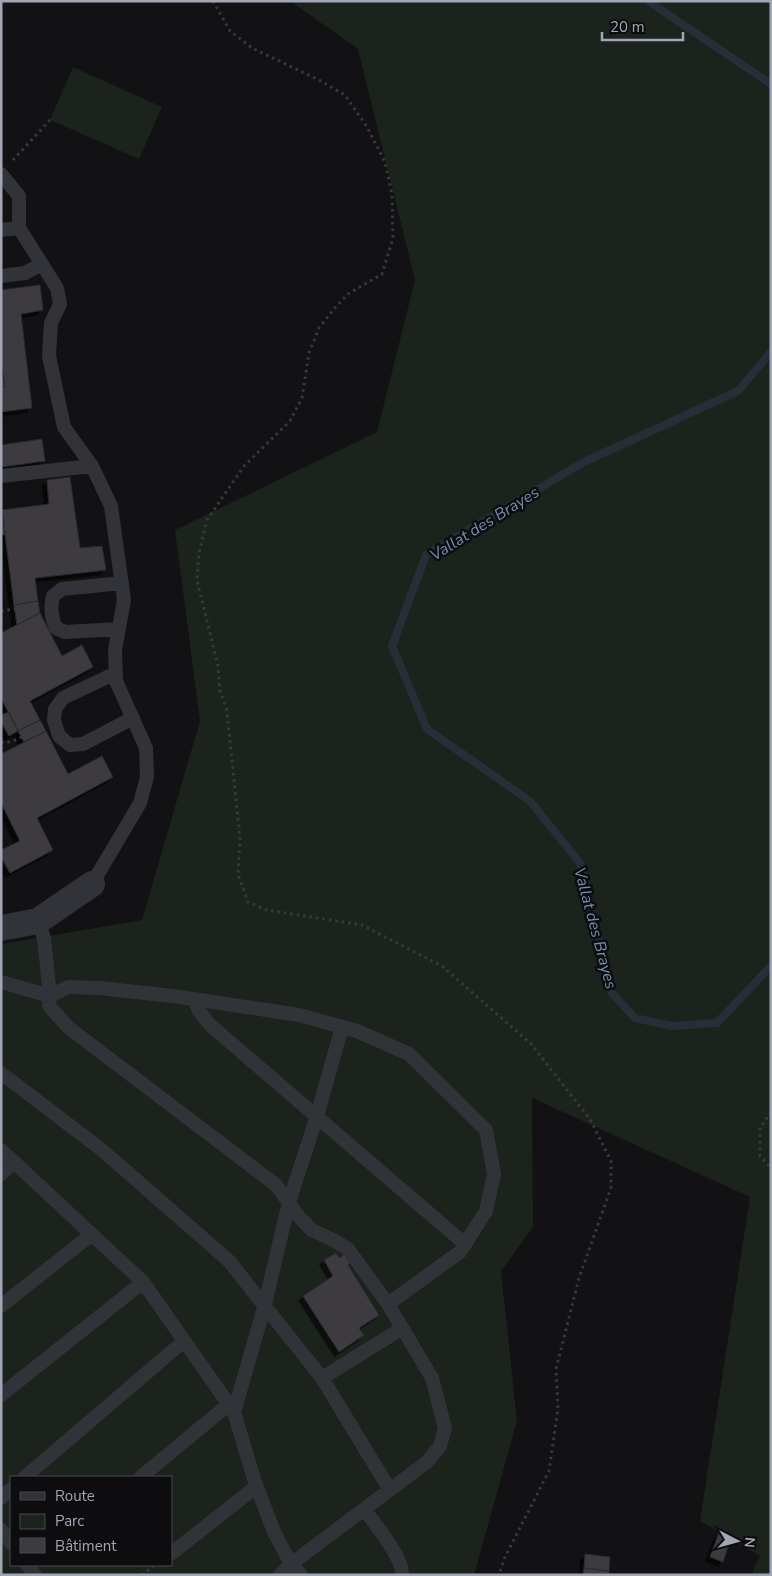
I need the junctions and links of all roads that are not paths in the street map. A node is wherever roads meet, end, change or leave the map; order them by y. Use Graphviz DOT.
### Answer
graph roads {
  1 [pos="4,170"];
  2 [pos="18,228"];
  3 [pos="1,230"];
  4 [pos="42,264"];
  5 [pos="1,276"];
  6 [pos="92,466"];
  7 [pos="1,476"];
  8 [pos="122,582"];
  9 [pos="119,629"];
  10 [pos="116,673"];
  11 [pos="133,718"];
  12 [pos="92,884"];
  13 [pos="38,921"];
  14 [pos="1,928"];
  15 [pos="1,982"];
  16 [pos="50,996"];
  17 [pos="194,999"];
  18 [pos="342,1027"];
  19 [pos="1,1073"];
  20 [pos="318,1116"];
  21 [pos="1,1150"];
  22 [pos="14,1162"];
  23 [pos="1,1174"];
  24 [pos="290,1202"];
  25 [pos="92,1234"];
  26 [pos="465,1244"];
  27 [pos="142,1282"];
  28 [pos="265,1304"];
  29 [pos="388,1304"];
  30 [pos="1,1306"];
  31 [pos="401,1328"];
  32 [pos="184,1341"];
  33 [pos="322,1378"];
  34 [pos="1,1395"];
  35 [pos="232,1408"];
  36 [pos="26,1476"];
  37 [pos="142,1476"];
  38 [pos="257,1486"];
  39 [pos="390,1490"];
  40 [pos="364,1509"];
  41 [pos="1,1530"];
  42 [pos="10,1542"];
  43 [pos="172,1553"];
  44 [pos="291,1564"];
  45 [pos="280,1575"];
  46 [pos="301,1575"];
  47 [pos="402,1575"];
  1 -- 2 [label="lane"];
  2 -- 3 [label="lane"];
  2 -- 4 [label="lane"];
  4 -- 5 [label="lane"];
  4 -- 6 [label="lane"];
  6 -- 7 [label="lane"];
  6 -- 8 [label="lane"];
  8 -- 9 [label="lane"];
  8 -- 9 [label="lane"];
  9 -- 10 [label="lane"];
  10 -- 11 [label="lane"];
  10 -- 11 [label="lane"];
  11 -- 12 [label="lane"];
  12 -- 13 [label="street"];
  13 -- 14 [label="street"];
  13 -- 16 [label="lane"];
  15 -- 16 [label="lane"];
  16 -- 17 [label="lane"];
  16 -- 24 [label="lane"];
  17 -- 18 [label="lane"];
  17 -- 20 [label="lane"];
  18 -- 20 [label="lane"];
  18 -- 26 [label="lane"];
  19 -- 28 [label="lane"];
  20 -- 24 [label="lane"];
  20 -- 26 [label="lane"];
  21 -- 22 [label="lane"];
  22 -- 23 [label="lane"];
  22 -- 25 [label="lane"];
  24 -- 28 [label="lane"];
  24 -- 29 [label="lane"];
  25 -- 27 [label="lane"];
  25 -- 30 [label="lane"];
  26 -- 29 [label="lane"];
  27 -- 32 [label="lane"];
  27 -- 34 [label="lane"];
  28 -- 33 [label="lane"];
  28 -- 35 [label="lane"];
  29 -- 31 [label="lane"];
  31 -- 33 [label="lane"];
  31 -- 39 [label="lane"];
  32 -- 35 [label="lane"];
  32 -- 36 [label="lane"];
  33 -- 39 [label="lane"];
  35 -- 37 [label="lane"];
  35 -- 38 [label="lane"];
  38 -- 43 [label="lane"];
  38 -- 44 [label="lane"];
  39 -- 40 [label="lane"];
  40 -- 44 [label="lane"];
  40 -- 47 [label="lane"];
  41 -- 42 [label="lane"];
  44 -- 45 [label="lane"];
  44 -- 46 [label="lane"];
}
